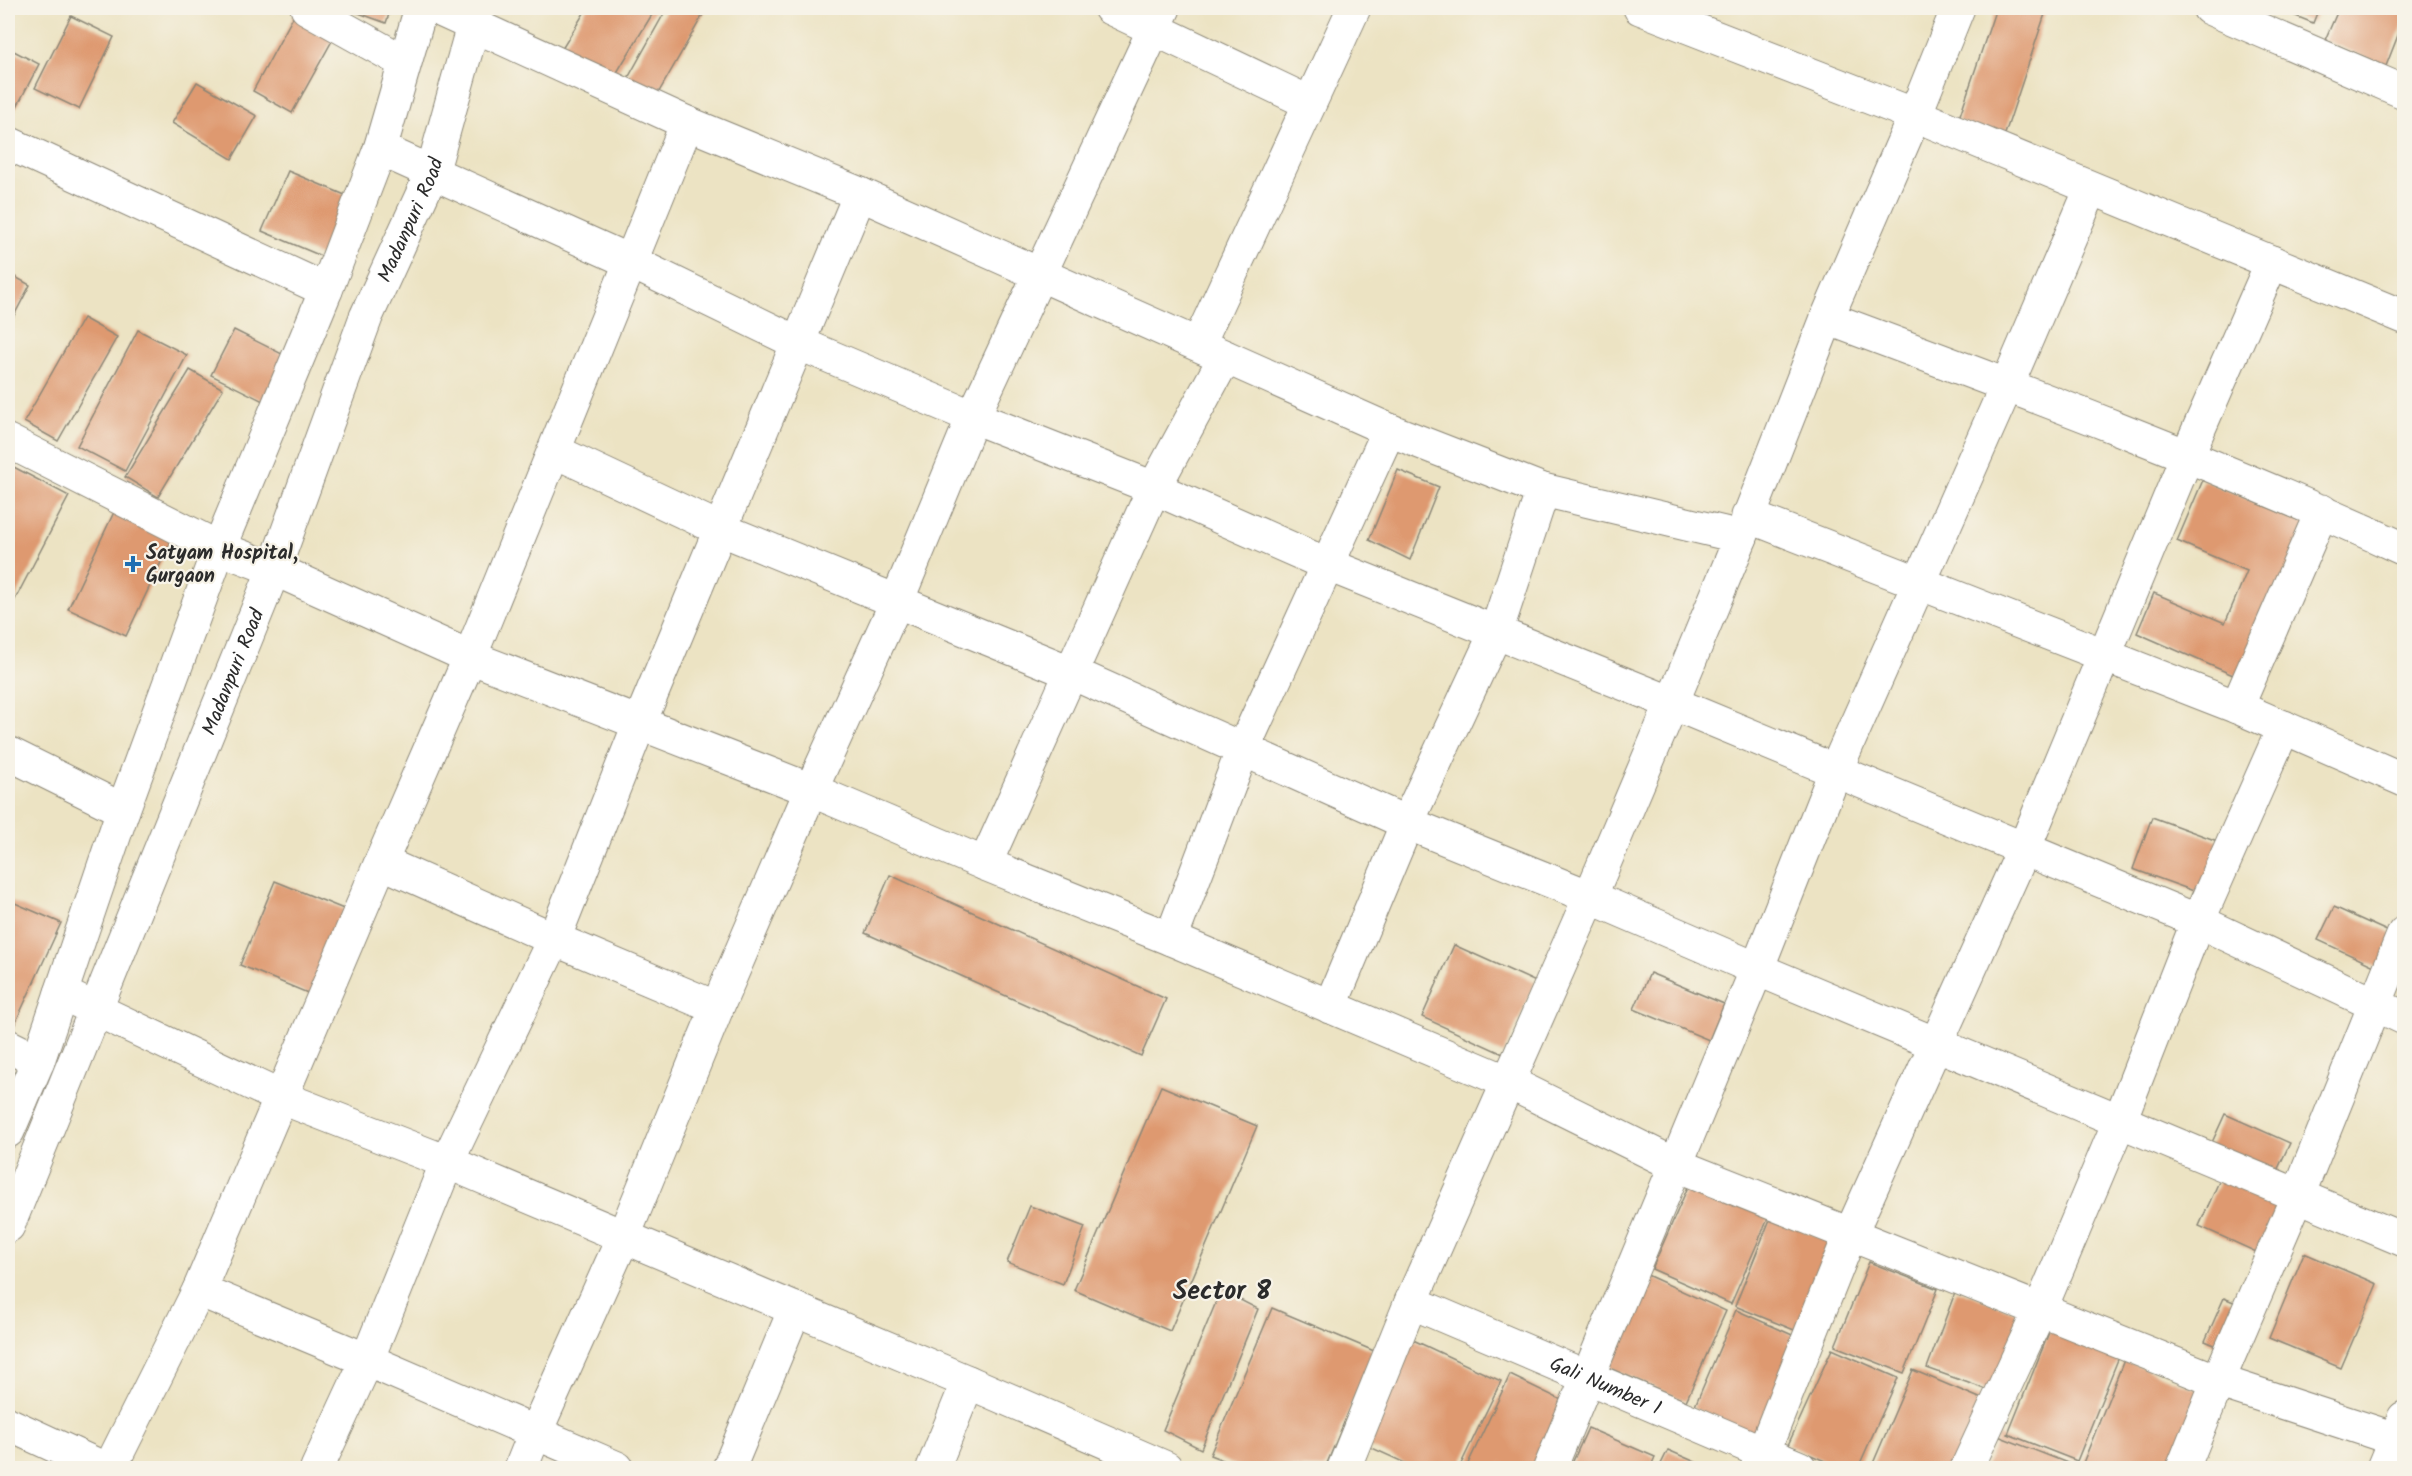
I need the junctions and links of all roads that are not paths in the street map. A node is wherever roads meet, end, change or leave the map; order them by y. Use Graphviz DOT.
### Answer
graph roads {
  1 [pos="307,8"];
  2 [pos="421,8"];
  3 [pos="436,8"];
  4 [pos="1110,8"];
  5 [pos="1354,8"];
  6 [pos="1640,8"];
  7 [pos="1958,8"];
  8 [pos="2218,9"];
  9 [pos="475,17"];
  10 [pos="1159,18"];
  11 [pos="404,62"];
  12 [pos="2404,92"];
  13 [pos="1308,102"];
  14 [pos="1915,115"];
  15 [pos="687,123"];
  16 [pos="8,143"];
  17 [pos="380,149"];
  18 [pos="432,173"];
  19 [pos="2091,189"];
  20 [pos="860,194"];
  21 [pos="631,262"];
  22 [pos="2272,262"];
  23 [pos="1039,275"];
  24 [pos="326,290"];
  25 [pos="2404,317"];
  26 [pos="1827,318"];
  27 [pos="798,343"];
  28 [pos="1212,350"];
  29 [pos="2007,385"];
  30 [pos="973,417"];
  31 [pos="1389,429"];
  32 [pos="8,441"];
  33 [pos="554,452"];
  34 [pos="2187,456"];
  35 [pos="1154,488"];
  36 [pos="1543,490"];
  37 [pos="2322,511"];
  38 [pos="1745,526"];
  39 [pos="720,529"];
  40 [pos="219,548"];
  41 [pos="2404,549"];
  42 [pos="1326,564"];
  43 [pos="274,569"];
  44 [pos="1920,584"];
  45 [pos="897,602"];
  46 [pos="1496,632"];
  47 [pos="2105,654"];
  48 [pos="470,657"];
  49 [pos="1072,673"];
  50 [pos="1672,704"];
  51 [pos="2237,707"];
  52 [pos="640,722"];
  53 [pos="2284,727"];
  54 [pos="1243,749"];
  55 [pos="8,753"];
  56 [pos="1835,772"];
  57 [pos="2404,780"];
  58 [pos="811,790"];
  59 [pos="123,810"];
  60 [pos="1407,823"];
  61 [pos="2024,849"];
  62 [pos="381,862"];
  63 [pos="985,864"];
  64 [pos="1590,897"];
  65 [pos="2198,921"];
  66 [pos="2404,933"];
  67 [pos="554,939"];
  68 [pos="1171,939"];
  69 [pos="1757,969"];
  70 [pos="61,993"];
  71 [pos="2374,1006"];
  72 [pos="1330,1007"];
  73 [pos="94,1008"];
  74 [pos="717,1008"];
  75 [pos="2404,1018"];
  76 [pos="1935,1042"];
  77 [pos="8,1046"];
  78 [pos="38,1061"];
  79 [pos="1508,1082"];
  80 [pos="280,1097"];
  81 [pos="2120,1120"];
  82 [pos="8,1131"];
  83 [pos="447,1162"];
  84 [pos="1674,1164"];
  85 [pos="2298,1195"];
  86 [pos="8,1226"];
  87 [pos="1851,1235"];
  88 [pos="623,1238"];
  89 [pos="2404,1240"];
  90 [pos="199,1290"];
  91 [pos="1411,1302"];
  92 [pos="795,1309"];
  93 [pos="2040,1310"];
  94 [pos="367,1360"];
  95 [pos="1586,1378"];
  96 [pos="2218,1381"];
  97 [pos="968,1382"];
  98 [pos="8,1424"];
  99 [pos="535,1433"];
  100 [pos="2402,1433"];
  101 [pos="1761,1460"];
  102 [pos="1148,1465"];
  103 [pos="103,1468"];
  104 [pos="110,1468"];
  105 [pos="316,1468"];
  106 [pos="521,1468"];
  107 [pos="617,1468"];
  108 [pos="729,1468"];
  109 [pos="933,1468"];
  110 [pos="1344,1468"];
  111 [pos="1550,1468"];
  112 [pos="1800,1468"];
  113 [pos="1967,1468"];
  114 [pos="2183,1468"];
  115 [pos="2383,1468"];
  1 -- 11 [label="street"];
  2 -- 11 [label="street"];
  3 -- 9 [label="street"];
  4 -- 10 [label="street"];
  5 -- 13 [label="street"];
  6 -- 14 [label="street"];
  7 -- 14 [label="street"];
  8 -- 12 [label="street"];
  9 -- 15 [label="street"];
  9 -- 18 [label="street, Madanpuri Road"];
  10 -- 13 [label="street"];
  10 -- 23 [label="street"];
  11 -- 17 [label="street"];
  13 -- 28 [label="street"];
  14 -- 19 [label="street"];
  14 -- 26 [label="street"];
  15 -- 20 [label="street"];
  15 -- 21 [label="street"];
  16 -- 24 [label="street"];
  17 -- 18 [label="street"];
  17 -- 24 [label="street"];
  18 -- 21 [label="street"];
  18 -- 43 [label="street, Madanpuri Road"];
  19 -- 22 [label="street"];
  19 -- 29 [label="street"];
  20 -- 23 [label="street"];
  20 -- 27 [label="street"];
  21 -- 27 [label="street"];
  21 -- 33 [label="street"];
  22 -- 25 [label="street"];
  22 -- 34 [label="street"];
  23 -- 28 [label="street"];
  23 -- 30 [label="street"];
  24 -- 40 [label="street"];
  26 -- 29 [label="street"];
  26 -- 38 [label="street"];
  27 -- 30 [label="street"];
  27 -- 39 [label="street"];
  28 -- 31 [label="street"];
  28 -- 35 [label="street"];
  29 -- 34 [label="street"];
  29 -- 44 [label="street"];
  30 -- 35 [label="street"];
  30 -- 45 [label="street"];
  31 -- 36 [label="street"];
  31 -- 42 [label="street"];
  32 -- 40 [label="street"];
  33 -- 39 [label="street"];
  33 -- 48 [label="street"];
  34 -- 37 [label="street"];
  34 -- 47 [label="street"];
  35 -- 42 [label="street"];
  35 -- 49 [label="street"];
  36 -- 38 [label="street"];
  36 -- 46 [label="street"];
  37 -- 41 [label="street"];
  37 -- 51 [label="street"];
  38 -- 44 [label="street"];
  38 -- 50 [label="street"];
  39 -- 45 [label="street"];
  39 -- 52 [label="street"];
  40 -- 43 [label="street"];
  40 -- 59 [label="street"];
  42 -- 46 [label="street"];
  42 -- 54 [label="street"];
  43 -- 48 [label="street"];
  43 -- 73 [label="street, Madanpuri Road"];
  44 -- 47 [label="street"];
  44 -- 56 [label="street"];
  45 -- 49 [label="street"];
  45 -- 58 [label="street"];
  46 -- 50 [label="street"];
  46 -- 60 [label="street"];
  47 -- 51 [label="street"];
  47 -- 61 [label="street"];
  48 -- 52 [label="street"];
  48 -- 62 [label="street"];
  49 -- 54 [label="street"];
  49 -- 63 [label="street"];
  50 -- 56 [label="street"];
  50 -- 64 [label="street"];
  51 -- 53 [label="street"];
  52 -- 58 [label="street"];
  52 -- 67 [label="street"];
  53 -- 57 [label="street"];
  53 -- 65 [label="street"];
  54 -- 60 [label="street"];
  54 -- 68 [label="street"];
  55 -- 59 [label="street"];
  56 -- 61 [label="street"];
  56 -- 69 [label="street"];
  58 -- 63 [label="street"];
  58 -- 74 [label="street"];
  59 -- 70 [label="street"];
  60 -- 64 [label="street"];
  60 -- 72 [label="street"];
  61 -- 65 [label="street"];
  61 -- 76 [label="street"];
  62 -- 67 [label="street"];
  62 -- 80 [label="street"];
  63 -- 68 [label="street"];
  64 -- 69 [label="street"];
  64 -- 79 [label="street"];
  65 -- 71 [label="street"];
  65 -- 81 [label="street"];
  66 -- 71 [label="street"];
  67 -- 74 [label="street"];
  67 -- 83 [label="street"];
  68 -- 72 [label="street"];
  69 -- 76 [label="street"];
  69 -- 84 [label="street"];
  70 -- 73 [label="street"];
  70 -- 78 [label="street"];
  71 -- 75 [label="street"];
  71 -- 85 [label="street"];
  72 -- 79 [label="street"];
  73 -- 80 [label="street"];
  73 -- 86 [label="street, Madanpuri Road"];
  74 -- 88 [label="street"];
  76 -- 81 [label="street"];
  76 -- 87 [label="street"];
  77 -- 78 [label="street"];
  78 -- 82 [label="street"];
  79 -- 84 [label="street"];
  79 -- 91 [label="street"];
  80 -- 83 [label="street"];
  80 -- 90 [label="street"];
  81 -- 85 [label="street"];
  81 -- 93 [label="street"];
  83 -- 88 [label="street"];
  83 -- 94 [label="street"];
  84 -- 87 [label="street"];
  84 -- 95 [label="street"];
  85 -- 89 [label="street"];
  85 -- 96 [label="street"];
  87 -- 93 [label="street"];
  87 -- 101 [label="street"];
  88 -- 92 [label="street"];
  88 -- 99 [label="street"];
  90 -- 94 [label="street"];
  90 -- 104 [label="street"];
  91 -- 95 [label="street, Gali Number 1"];
  91 -- 110 [label="street"];
  92 -- 97 [label="street"];
  92 -- 108 [label="street"];
  93 -- 96 [label="street"];
  93 -- 113 [label="street"];
  94 -- 99 [label="street"];
  94 -- 105 [label="street"];
  95 -- 101 [label="street, Gali Number 1"];
  95 -- 111 [label="street"];
  96 -- 100 [label="street"];
  96 -- 114 [label="street"];
  97 -- 102 [label="street"];
  97 -- 109 [label="street"];
  98 -- 103 [label="street"];
  99 -- 106 [label="street"];
  99 -- 107 [label="street"];
  100 -- 115 [label="street"];
  101 -- 112 [label="street, Gali Number 1"];
}
